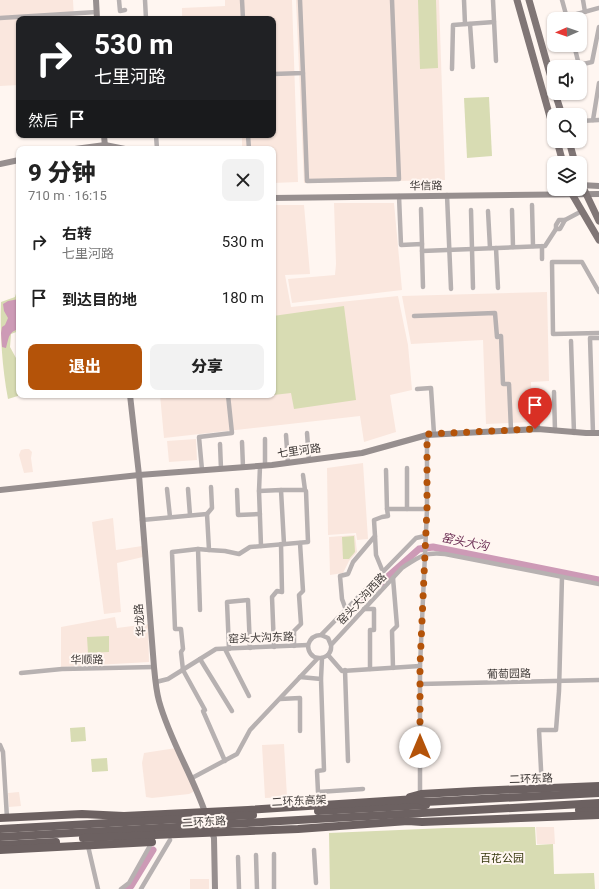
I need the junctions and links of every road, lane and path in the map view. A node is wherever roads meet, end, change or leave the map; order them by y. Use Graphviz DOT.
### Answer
graph roads {
  1 [pos="96,0"];
  2 [pos="119,0"];
  3 [pos="145,0"];
  4 [pos="242,0"];
  5 [pos="300,0"];
  6 [pos="392,0"];
  7 [pos="464,0"];
  8 [pos="493,0"];
  9 [pos="517,0"];
  10 [pos="529,0"];
  11 [pos="562,0"];
  12 [pos="583,0"];
  13 [pos="599,8"];
  14 [pos="125,10"];
  15 [pos="97,12"];
  16 [pos="565,12"];
  17 [pos="586,12"];
  18 [pos="32,16"];
  19 [pos="97,16"];
  20 [pos="146,16"];
  21 [pos="243,16"];
  22 [pos="16,17"];
  23 [pos="0,18"];
  24 [pos="494,22"];
  25 [pos="465,24"];
  26 [pos="470,24"];
  27 [pos="599,27"];
  28 [pos="576,52"];
  29 [pos="496,61"];
  30 [pos="547,63"];
  31 [pos="473,67"];
  32 [pos="452,69"];
  33 [pos="303,73"];
  34 [pos="276,74"];
  35 [pos="599,83"];
  36 [pos="548,108"];
  37 [pos="587,120"];
  38 [pos="593,120"];
  39 [pos="599,120"];
  40 [pos="16,161"];
  41 [pos="0,164"];
  42 [pos="599,186"];
  43 [pos="587,187"];
  44 [pos="547,189"];
  45 [pos="587,194"];
  46 [pos="599,194"];
  47 [pos="447,195"];
  48 [pos="399,196"];
  49 [pos="579,196"];
  50 [pos="587,196"];
  51 [pos="276,198"];
  52 [pos="532,205"];
  53 [pos="421,209"];
  54 [pos="471,210"];
  55 [pos="512,210"];
  56 [pos="488,211"];
  57 [pos="582,211"];
  58 [pos="599,221"];
  59 [pos="599,240"];
  60 [pos="422,244"];
  61 [pos="533,246"];
  62 [pos="542,246"];
  63 [pos="513,247"];
  64 [pos="493,248"];
  65 [pos="472,249"];
  66 [pos="448,250"];
  67 [pos="422,251"];
  68 [pos="542,260"];
  69 [pos="423,287"];
  70 [pos="473,288"];
  71 [pos="498,288"];
  72 [pos="451,289"];
  73 [pos="599,292"];
  74 [pos="414,316"];
  75 [pos="599,332"];
  76 [pos="599,338"];
  77 [pos="571,341"];
  78 [pos="417,389"];
  79 [pos="554,392"];
  80 [pos="536,393"];
  81 [pos="130,398"];
  82 [pos="228,398"];
  83 [pos="538,429"];
  84 [pos="511,430"];
  85 [pos="555,431"];
  86 [pos="574,432"];
  87 [pos="308,433"];
  88 [pos="596,433"];
  89 [pos="427,434"];
  90 [pos="434,434"];
  91 [pos="286,435"];
  92 [pos="265,438"];
  93 [pos="242,442"];
  94 [pos="220,444"];
  95 [pos="309,460"];
  96 [pos="288,463"];
  97 [pos="262,466"];
  98 [pos="243,467"];
  99 [pos="407,468"];
  100 [pos="221,469"];
  101 [pos="202,470"];
  102 [pos="386,470"];
  103 [pos="139,475"];
  104 [pos="303,475"];
  105 [pos="211,487"];
  106 [pos="167,489"];
  107 [pos="188,489"];
  108 [pos="0,490"];
  109 [pos="237,490"];
  110 [pos="259,490"];
  111 [pos="281,490"];
  112 [pos="305,490"];
  113 [pos="427,508"];
  114 [pos="387,509"];
  115 [pos="407,509"];
  116 [pos="207,514"];
  117 [pos="260,514"];
  118 [pos="190,515"];
  119 [pos="170,517"];
  120 [pos="142,520"];
  121 [pos="375,536"];
  122 [pos="425,536"];
  123 [pos="300,543"];
  124 [pos="282,544"];
  125 [pos="261,546"];
  126 [pos="198,549"];
  127 [pos="210,550"];
  128 [pos="425,555"];
  129 [pos="383,572"];
  130 [pos="562,577"];
  131 [pos="393,578"];
  132 [pos="599,584"];
  133 [pos="364,609"];
  134 [pos="200,610"];
  135 [pos="346,610"];
  136 [pos="321,635"];
  137 [pos="308,645"];
  138 [pos="331,645"];
  139 [pos="294,646"];
  140 [pos="274,647"];
  141 [pos="250,648"];
  142 [pos="227,649"];
  143 [pos="328,655"];
  144 [pos="320,658"];
  145 [pos="200,659"];
  146 [pos="420,666"];
  147 [pos="154,668"];
  148 [pos="393,668"];
  149 [pos="370,669"];
  150 [pos="183,670"];
  151 [pos="345,670"];
  152 [pos="20,672"];
  153 [pos="300,677"];
  154 [pos="321,679"];
  155 [pos="599,680"];
  156 [pos="560,681"];
  157 [pos="156,682"];
  158 [pos="420,684"];
  159 [pos="249,696"];
  160 [pos="280,698"];
  161 [pos="232,711"];
  162 [pos="300,732"];
  163 [pos="0,745"];
  164 [pos="224,761"];
  165 [pos="348,761"];
  166 [pos="192,778"];
  167 [pos="599,788"];
  168 [pos="363,789"];
  169 [pos="542,789"];
  170 [pos="599,794"];
  171 [pos="418,797"];
  172 [pos="599,803"];
  173 [pos="599,808"];
  174 [pos="205,811"];
  175 [pos="599,815"];
  176 [pos="124,816"];
  177 [pos="2,819"];
  178 [pos="408,821"];
  179 [pos="0,825"];
  180 [pos="0,829"];
  181 [pos="213,834"];
  182 [pos="0,837"];
  183 [pos="120,837"];
  184 [pos="171,837"];
  185 [pos="152,839"];
  186 [pos="0,841"];
  187 [pos="0,844"];
  188 [pos="88,846"];
  189 [pos="0,850"];
  190 [pos="314,850"];
  191 [pos="274,854"];
  192 [pos="256,855"];
  193 [pos="238,857"];
  194 [pos="316,883"];
  195 [pos="98,889"];
  196 [pos="121,889"];
  197 [pos="141,889"];
  198 [pos="214,889"];
  199 [pos="239,889"];
  200 [pos="257,889"];
  201 [pos="274,889"];
  1 -- 15 [label="main road"];
  2 -- 14 [label="street"];
  3 -- 20 [label="street"];
  4 -- 21 [label="street"];
  5 -- 33 [label="street"];
  6 -- 33 [label="street"];
  7 -- 25 [label="street"];
  8 -- 24 [label="street"];
  9 -- 36 [label="main road"];
  10 -- 30 [label="main road"];
  11 -- 16 [label="street"];
  12 -- 17 [label="street"];
  13 -- 17 [label="street"];
  15 -- 18 [label="street"];
  15 -- 19 [label="main road"];
  22 -- 23 [label="street"];
  24 -- 26 [label="street"];
  24 -- 29 [label="street"];
  25 -- 26 [label="street"];
  25 -- 32 [label="street"];
  26 -- 31 [label="street"];
  27 -- 28 [label="street"];
  33 -- 34 [label="street"];
  35 -- 38 [label="street"];
  37 -- 38 [label="street"];
  38 -- 39 [label="street"];
  40 -- 41 [label="main road"];
  42 -- 43 [label="main road"];
  44 -- 47 [label="main road, 华信路"];
  45 -- 46 [label="main road"];
  47 -- 48 [label="main road, 华信路"];
  47 -- 66 [label="street"];
  48 -- 51 [label="main road, 华信路"];
  48 -- 60 [label="street"];
  49 -- 57 [label="main road"];
  50 -- 58 [label="main road"];
  52 -- 61 [label="street"];
  53 -- 60 [label="street"];
  54 -- 65 [label="street"];
  55 -- 63 [label="street"];
  56 -- 64 [label="street"];
  57 -- 59 [label="main road"];
  57 -- 62 [label="street"];
  60 -- 67 [label="street"];
  61 -- 62 [label="street"];
  61 -- 63 [label="street"];
  62 -- 68 [label="street"];
  63 -- 64 [label="street"];
  64 -- 65 [label="street"];
  64 -- 71 [label="street"];
  65 -- 66 [label="street"];
  65 -- 70 [label="street"];
  66 -- 67 [label="street"];
  66 -- 72 [label="street"];
  67 -- 69 [label="street"];
  73 -- 75 [label="street"];
  74 -- 84 [label="street"];
  76 -- 88 [label="street"];
  77 -- 86 [label="street"];
  78 -- 90 [label="street"];
  79 -- 85 [label="street"];
  80 -- 83 [label="street"];
  81 -- 103 [label="main road, 华龙路"];
  82 -- 101 [label="street"];
  83 -- 84 [label="main road, 七里河路"];
  83 -- 85 [label="main road, 七里河路"];
  84 -- 90 [label="main road, 七里河路"];
  85 -- 86 [label="main road, 七里河路"];
  86 -- 88 [label="main road, 七里河路"];
  87 -- 95 [label="street"];
  89 -- 90 [label="main road, 七里河路"];
  89 -- 95 [label="main road, 七里河路"];
  89 -- 113 [label="street"];
  91 -- 96 [label="street"];
  92 -- 97 [label="street"];
  93 -- 98 [label="street"];
  94 -- 100 [label="street"];
  95 -- 96 [label="main road, 七里河路"];
  96 -- 97 [label="main road, 七里河路"];
  97 -- 98 [label="main road, 七里河路"];
  97 -- 110 [label="street"];
  98 -- 100 [label="main road, 七里河路"];
  99 -- 115 [label="street"];
  100 -- 101 [label="main road, 七里河路"];
  101 -- 103 [label="main road, 七里河路"];
  102 -- 114 [label="street"];
  103 -- 108 [label="main road, 七里河路"];
  103 -- 120 [label="main road, 华龙路"];
  104 -- 112 [label="street"];
  105 -- 116 [label="street"];
  106 -- 119 [label="street"];
  107 -- 118 [label="street"];
  109 -- 117 [label="street"];
  110 -- 111 [label="street"];
  110 -- 117 [label="street"];
  111 -- 112 [label="street"];
  111 -- 124 [label="street"];
  112 -- 123 [label="street"];
  113 -- 115 [label="street"];
  113 -- 122 [label="street"];
  114 -- 115 [label="street"];
  114 -- 121 [label="street"];
  116 -- 118 [label="street"];
  116 -- 127 [label="street"];
  117 -- 125 [label="street"];
  118 -- 119 [label="street"];
  119 -- 120 [label="street"];
  120 -- 147 [label="main road, 华龙路"];
  121 -- 129 [label="street"];
  121 -- 135 [label="street"];
  122 -- 128 [label="street"];
  122 -- 129 [label="street, 窑头大沟东路"];
  123 -- 124 [label="street"];
  123 -- 139 [label="street"];
  124 -- 125 [label="street"];
  124 -- 140 [label="street"];
  125 -- 127 [label="street"];
  126 -- 127 [label="street"];
  126 -- 134 [label="street"];
  126 -- 150 [label="street"];
  128 -- 130 [label="street, 窑头大沟西路"];
  128 -- 131 [label="street, 窑头大沟西路"];
  128 -- 146 [label="street"];
  129 -- 135 [label="street, 窑头大沟东路"];
  130 -- 132 [label="street, 窑头大沟西路"];
  130 -- 156 [label="street"];
  131 -- 133 [label="street, 窑头大沟西路"];
  131 -- 148 [label="street"];
  133 -- 138 [label="street, 窑头大沟西路"];
  133 -- 149 [label="street"];
  135 -- 136 [label="street, 窑头大沟东路"];
  136 -- 137 [label="street, 窑头大沟东路"];
  136 -- 138 [label="street"];
  137 -- 139 [label="street, 窑头大沟东路"];
  137 -- 144 [label="street"];
  138 -- 143 [label="street, 窑头大沟西路"];
  139 -- 140 [label="street, 窑头大沟东路"];
  140 -- 141 [label="street, 窑头大沟东路"];
  141 -- 142 [label="street, 窑头大沟东路"];
  141 -- 142 [label="street"];
  142 -- 145 [label="street, 窑头大沟东路"];
  142 -- 159 [label="street"];
  143 -- 144 [label="street"];
  143 -- 151 [label="street"];
  144 -- 153 [label="street"];
  144 -- 154 [label="street"];
  145 -- 150 [label="street, 窑头大沟东路"];
  145 -- 161 [label="street"];
  146 -- 148 [label="street"];
  146 -- 158 [label="street"];
  147 -- 152 [label="street, 华顺路"];
  147 -- 157 [label="main road, 华龙路"];
  148 -- 149 [label="street"];
  149 -- 151 [label="street"];
  150 -- 157 [label="street, 窑头大沟东路"];
  150 -- 164 [label="street"];
  151 -- 165 [label="street"];
  153 -- 154 [label="street"];
  153 -- 160 [label="street"];
  154 -- 168 [label="street"];
  155 -- 156 [label="street, 葡萄园路"];
  156 -- 158 [label="street, 葡萄园路"];
  156 -- 169 [label="street"];
  157 -- 166 [label="main road, 华龙路"];
  158 -- 171 [label="street"];
  160 -- 162 [label="street"];
  160 -- 164 [label="street"];
  163 -- 177 [label="street"];
  164 -- 166 [label="street"];
  166 -- 174 [label="main road, 华龙路"];
  167 -- 169 [label="highway, 二环东路"];
  167 -- 171 [label="highway"];
  169 -- 171 [label="highway, 二环东路"];
  170 -- 171 [label="highway, 二环东路"];
  170 -- 180 [label="highway, 二环东高架"];
  171 -- 174 [label="highway, 二环东路"];
  172 -- 182 [label="highway, 二环东高架"];
  173 -- 178 [label="highway"];
  174 -- 176 [label="highway, 二环东路"];
  174 -- 181 [label="main road, 华龙路"];
  175 -- 178 [label="highway, 二环东路"];
  176 -- 177 [label="highway"];
  176 -- 179 [label="highway, 二环东路"];
  178 -- 181 [label="highway, 二环东路"];
  181 -- 184 [label="highway, 二环东路"];
  181 -- 198 [label="main road, 华龙路"];
  183 -- 185 [label="highway, 二环东路"];
  183 -- 186 [label="highway, 二环东路"];
  183 -- 187 [label="highway"];
  184 -- 185 [label="highway, 二环东路"];
  184 -- 197 [label="street"];
  185 -- 188 [label="highway, 二环东路"];
  185 -- 196 [label="street"];
  188 -- 189 [label="highway, 二环东路"];
  188 -- 195 [label="street"];
  190 -- 194 [label="street"];
  191 -- 201 [label="street"];
  192 -- 200 [label="street"];
  193 -- 199 [label="street"];
}
